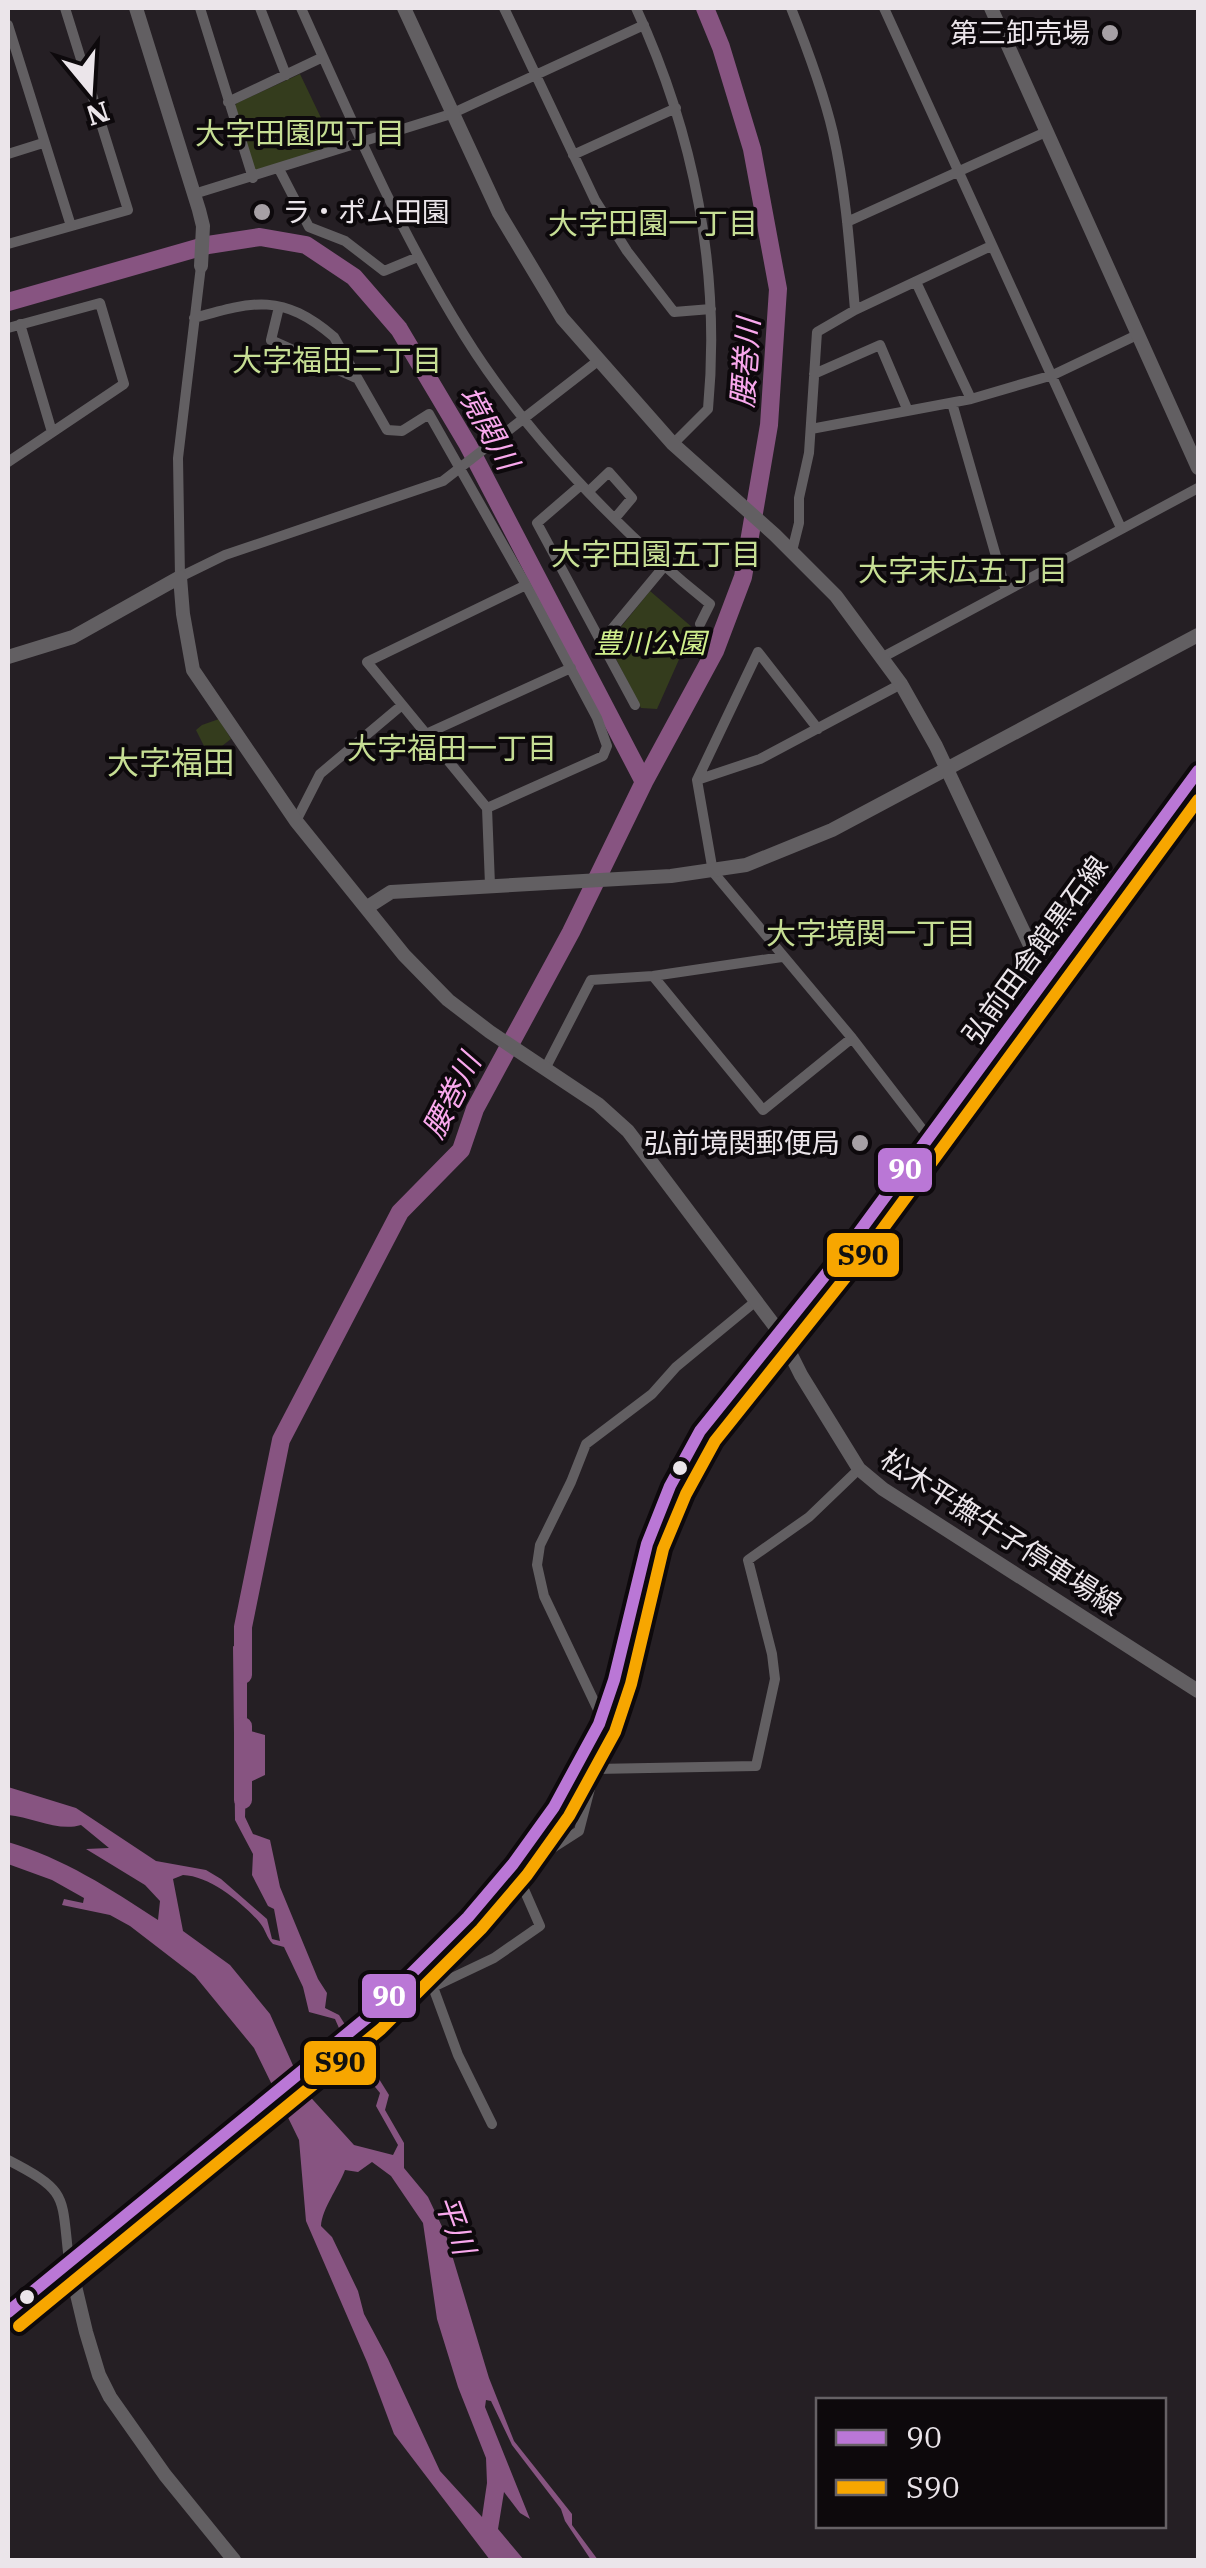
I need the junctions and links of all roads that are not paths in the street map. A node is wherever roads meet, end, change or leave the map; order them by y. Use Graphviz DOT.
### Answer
graph roads {
  1 [pos="65,8"];
  2 [pos="136,8"];
  3 [pos="200,8"];
  4 [pos="260,8"];
  5 [pos="301,8"];
  6 [pos="404,8"];
  7 [pos="504,8"];
  8 [pos="636,8"];
  9 [pos="791,8"];
  10 [pos="884,8"];
  11 [pos="991,8"];
  12 [pos="644,25"];
  13 [pos="8,26"];
  14 [pos="323,57"];
  15 [pos="13,63"];
  16 [pos="286,75"];
  17 [pos="536,75"];
  18 [pos="228,102"];
  19 [pos="676,108"];
  20 [pos="451,114"];
  21 [pos="1048,131"];
  22 [pos="364,142"];
  23 [pos="43,143"];
  24 [pos="8,154"];
  25 [pos="572,154"];
  26 [pos="279,169"];
  27 [pos="957,170"];
  28 [pos="253,178"];
  29 [pos="194,194"];
  30 [pos="847,222"];
  31 [pos="71,226"];
  32 [pos="8,244"];
  33 [pos="991,246"];
  34 [pos="418,258"];
  35 [pos="201,266"];
  36 [pos="916,282"];
  37 [pos="279,307"];
  38 [pos="712,309"];
  39 [pos="855,310"];
  40 [pos="194,318"];
  41 [pos="20,324"];
  42 [pos="8,328"];
  43 [pos="1139,334"];
  44 [pos="598,360"];
  45 [pos="814,374"];
  46 [pos="1053,375"];
  47 [pos="356,378"];
  48 [pos="971,399"];
  49 [pos="952,402"];
  50 [pos="908,411"];
  51 [pos="524,418"];
  52 [pos="811,429"];
  53 [pos="52,432"];
  54 [pos="673,444"];
  55 [pos="8,462"];
  56 [pos="462,468"];
  57 [pos="1198,468"];
  58 [pos="584,488"];
  59 [pos="1198,488"];
  60 [pos="616,517"];
  61 [pos="1121,528"];
  62 [pos="792,551"];
  63 [pos="666,564"];
  64 [pos="180,577"];
  65 [pos="526,584"];
  66 [pos="1006,591"];
  67 [pos="700,624"];
  68 [pos="1198,635"];
  69 [pos="602,641"];
  70 [pos="882,657"];
  71 [pos="8,658"];
  72 [pos="570,668"];
  73 [pos="900,684"];
  74 [pos="402,705"];
  75 [pos="635,705"];
  76 [pos="818,729"];
  77 [pos="426,734"];
  78 [pos="947,769"];
  79 [pos="1198,771"];
  80 [pos="698,780"];
  81 [pos="487,808"];
  82 [pos="296,821"];
  83 [pos="713,872"];
  84 [pos="490,885"];
  85 [pos="366,908"];
  86 [pos="782,957"];
  87 [pos="653,976"];
  88 [pos="1046,977"];
  89 [pos="852,1038"];
  90 [pos="545,1069"];
  91 [pos="929,1138"];
  92 [pos="756,1301"];
  93 [pos="780,1332"];
  94 [pos="860,1469"];
  95 [pos="1198,1690"];
  96 [pos="602,1718"];
  97 [pos="590,1743"];
  98 [pos="596,1769"];
  99 [pos="515,1866"];
  100 [pos="492,2124"];
  101 [pos="8,2160"];
  102 [pos="68,2262"];
  103 [pos="8,2312"];
  104 [pos="234,2560"];
  1 -- 31 [label="street"];
  2 -- 29 [label="main road"];
  3 -- 18 [label="street"];
  4 -- 16 [label="street"];
  5 -- 14 [label="street"];
  6 -- 20 [label="main road"];
  7 -- 17 [label="street"];
  8 -- 12 [label="street"];
  9 -- 30 [label="street"];
  10 -- 27 [label="street"];
  11 -- 21 [label="main road"];
  12 -- 17 [label="street"];
  12 -- 19 [label="street"];
  13 -- 15 [label="street"];
  14 -- 16 [label="street"];
  14 -- 22 [label="street"];
  15 -- 23 [label="street"];
  16 -- 18 [label="street"];
  17 -- 20 [label="street"];
  17 -- 25 [label="street"];
  18 -- 28 [label="street"];
  19 -- 25 [label="street"];
  19 -- 38 [label="street"];
  20 -- 22 [label="street"];
  20 -- 44 [label="main road"];
  21 -- 27 [label="street"];
  21 -- 43 [label="main road"];
  22 -- 26 [label="street"];
  22 -- 34 [label="street"];
  23 -- 24 [label="street"];
  23 -- 31 [label="street"];
  25 -- 38 [label="street"];
  26 -- 28 [label="street"];
  26 -- 34 [label="street"];
  27 -- 30 [label="street"];
  27 -- 33 [label="street"];
  28 -- 29 [label="street"];
  29 -- 35 [label="main road"];
  30 -- 39 [label="street"];
  31 -- 32 [label="street"];
  33 -- 36 [label="street"];
  33 -- 46 [label="street"];
  34 -- 51 [label="street"];
  35 -- 40 [label="street"];
  36 -- 39 [label="street"];
  36 -- 48 [label="street"];
  37 -- 40 [label="street"];
  37 -- 47 [label="street"];
  37 -- 47 [label="street"];
  38 -- 54 [label="street"];
  39 -- 45 [label="street"];
  40 -- 64 [label="street"];
  41 -- 42 [label="street"];
  41 -- 53 [label="street"];
  41 -- 53 [label="street"];
  43 -- 46 [label="street"];
  43 -- 57 [label="main road"];
  44 -- 51 [label="street"];
  44 -- 54 [label="main road"];
  45 -- 50 [label="street"];
  45 -- 52 [label="street"];
  46 -- 48 [label="street"];
  46 -- 61 [label="street"];
  47 -- 56 [label="street"];
  48 -- 49 [label="street"];
  49 -- 50 [label="street"];
  49 -- 66 [label="street"];
  50 -- 52 [label="street"];
  51 -- 56 [label="street"];
  51 -- 58 [label="street"];
  52 -- 62 [label="street"];
  53 -- 55 [label="street"];
  54 -- 62 [label="main road"];
  56 -- 64 [label="street"];
  56 -- 65 [label="street"];
  58 -- 60 [label="street"];
  58 -- 60 [label="street"];
  58 -- 69 [label="street"];
  59 -- 61 [label="street"];
  60 -- 63 [label="street"];
  61 -- 66 [label="street"];
  62 -- 70 [label="main road"];
  63 -- 67 [label="street"];
  63 -- 69 [label="street"];
  64 -- 71 [label="main road"];
  64 -- 82 [label="main road, 松木平撫牛子停車場線"];
  65 -- 72 [label="street"];
  65 -- 74 [label="street"];
  66 -- 70 [label="street"];
  68 -- 78 [label="main road"];
  69 -- 75 [label="street"];
  70 -- 73 [label="main road"];
  72 -- 77 [label="street"];
  72 -- 81 [label="street"];
  73 -- 76 [label="street"];
  73 -- 78 [label="main road"];
  74 -- 77 [label="street"];
  74 -- 82 [label="street"];
  76 -- 80 [label="street"];
  76 -- 80 [label="street"];
  77 -- 81 [label="street"];
  78 -- 83 [label="main road"];
  78 -- 88 [label="main road"];
  79 -- 88 [label="main road, 弘前田舎館黒石線"];
  80 -- 83 [label="street"];
  81 -- 84 [label="street"];
  82 -- 85 [label="main road, 松木平撫牛子停車場線"];
  83 -- 84 [label="main road"];
  83 -- 86 [label="street"];
  84 -- 85 [label="main road"];
  85 -- 90 [label="main road, 松木平撫牛子停車場線"];
  86 -- 87 [label="street"];
  86 -- 89 [label="street"];
  87 -- 89 [label="street"];
  87 -- 90 [label="street"];
  88 -- 91 [label="main road, 弘前田舎館黒石線"];
  89 -- 91 [label="street"];
  90 -- 92 [label="main road, 松木平撫牛子停車場線"];
  91 -- 93 [label="main road, 弘前田舎館黒石線"];
  92 -- 93 [label="main road, 松木平撫牛子停車場線"];
  92 -- 96 [label="street"];
  93 -- 94 [label="main road, 松木平撫牛子停車場線"];
  93 -- 96 [label="main road, 弘前田舎館黒石線"];
  94 -- 95 [label="main road, 松木平撫牛子停車場線"];
  94 -- 98 [label="street"];
  96 -- 97 [label="main road, 弘前田舎館黒石線"];
  97 -- 98 [label="street"];
  97 -- 99 [label="main road, 弘前田舎館黒石線"];
  98 -- 99 [label="street"];
  99 -- 100 [label="street"];
  99 -- 102 [label="main road, 弘前田舎館黒石線"];
  101 -- 102 [label="street"];
  102 -- 103 [label="main road"];
  102 -- 104 [label="main road"];
}
